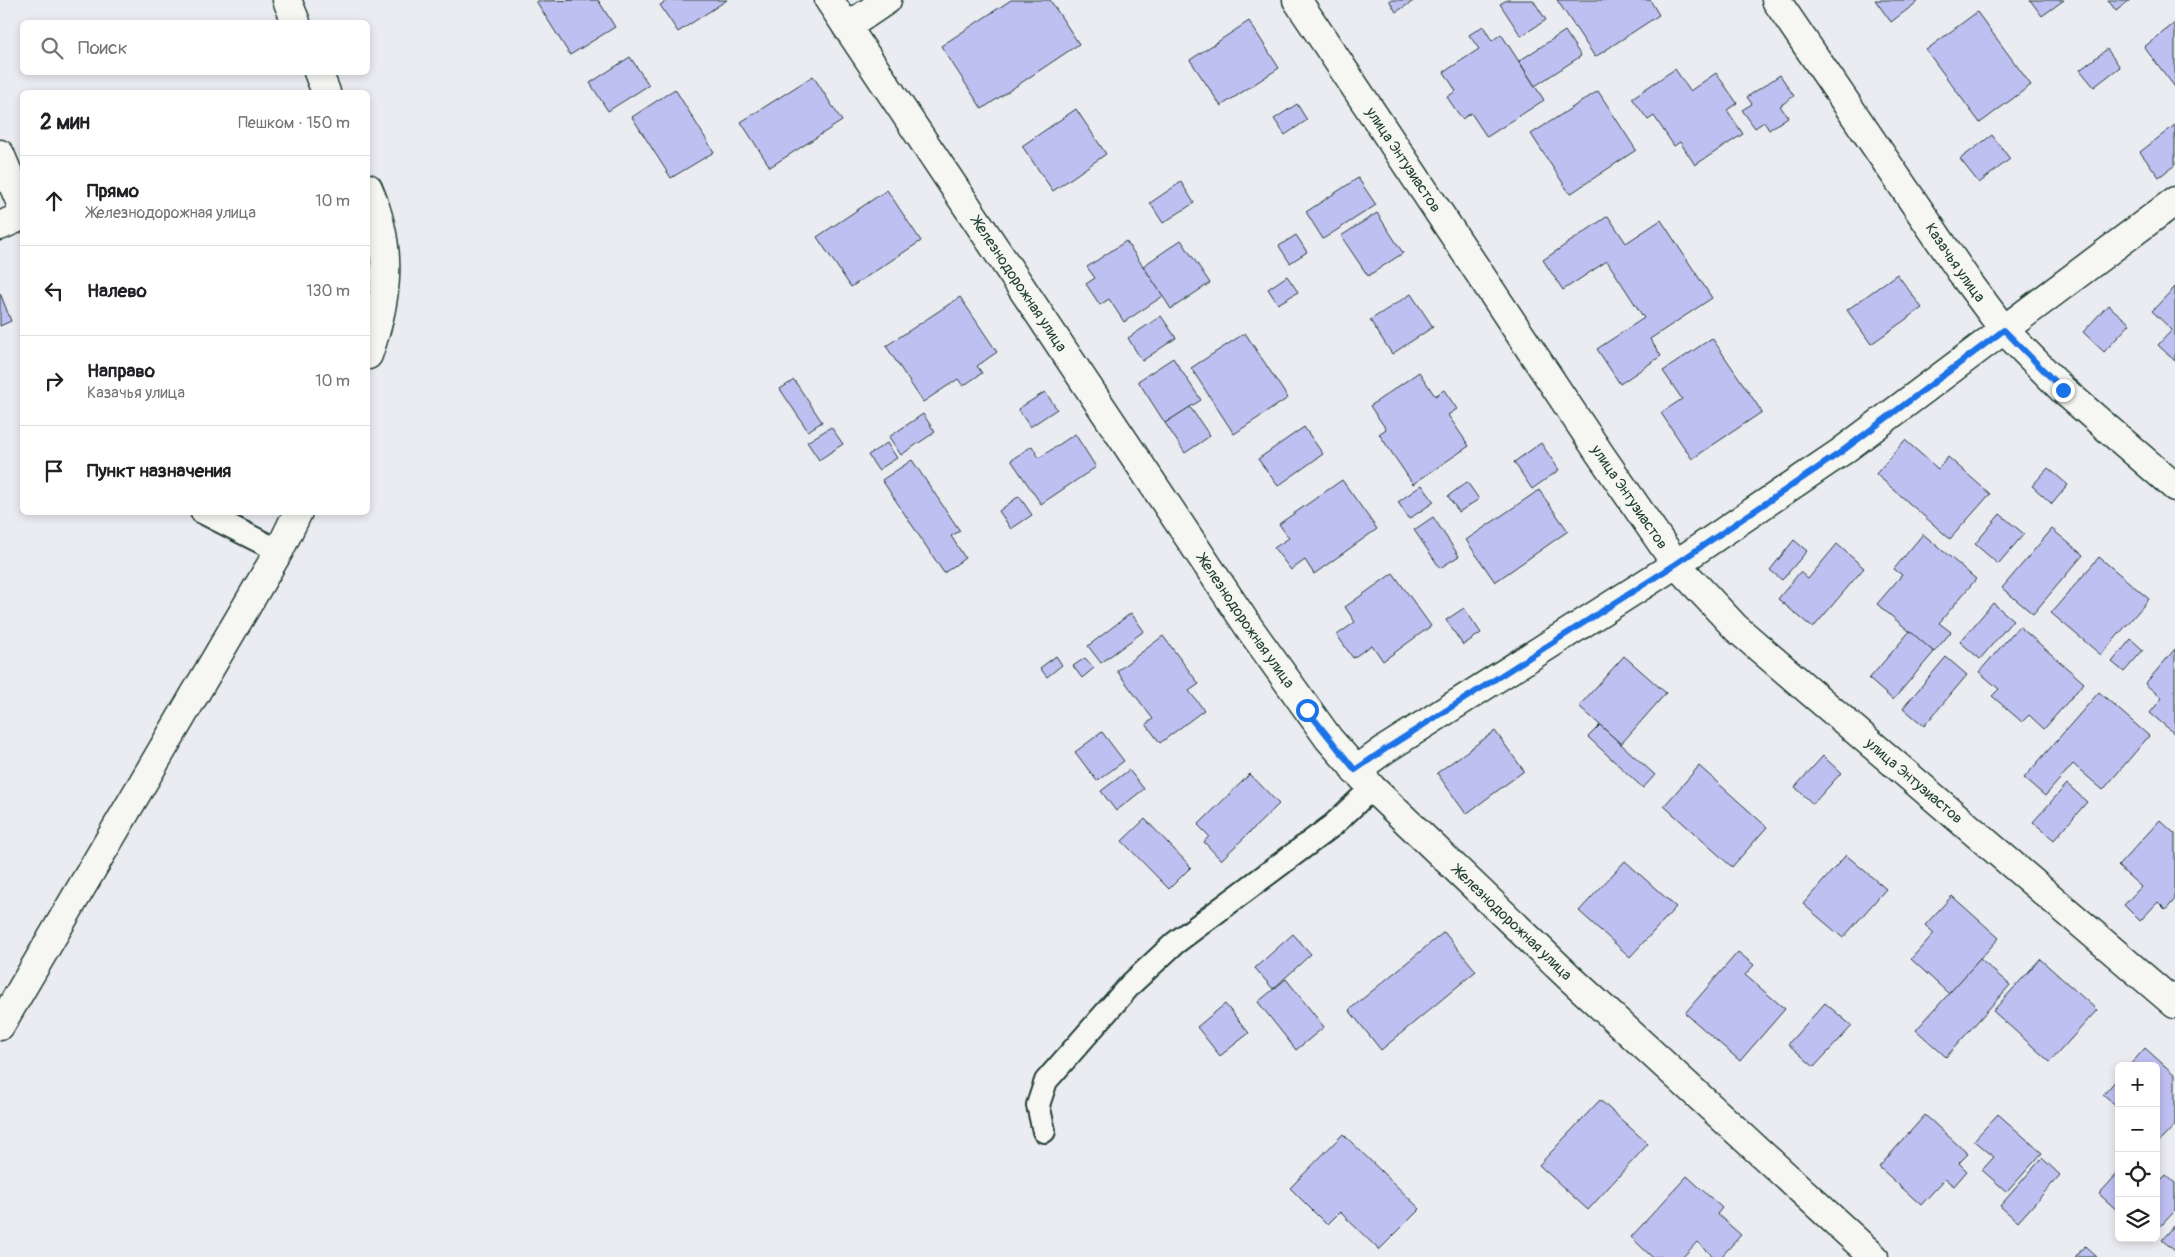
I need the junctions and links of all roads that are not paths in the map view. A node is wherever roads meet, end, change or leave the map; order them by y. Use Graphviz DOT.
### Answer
graph roads {
  1 [pos="287,0"];
  2 [pos="829,0"];
  3 [pos="886,0"];
  4 [pos="1297,0"];
  5 [pos="1776,0"];
  6 [pos="295,20"];
  7 [pos="847,27"];
  8 [pos="319,75"];
  9 [pos="325,90"];
  10 [pos="0,154"];
  11 [pos="370,193"];
  12 [pos="20,201"];
  13 [pos="2175,201"];
  14 [pos="20,217"];
  15 [pos="0,226"];
  16 [pos="2004,330"];
  17 [pos="370,347"];
  18 [pos="2175,488"];
  19 [pos="208,515"];
  20 [pos="297,515"];
  21 [pos="279,551"];
  22 [pos="1676,564"];
  23 [pos="1363,779"];
  24 [pos="2175,1004"];
  25 [pos="0,1026"];
  26 [pos="1044,1131"];
  27 [pos="1874,1257"];
  1 -- 6 [label="street"];
  2 -- 7 [label="street, Железнодорожная улица"];
  3 -- 7 [label="street"];
  4 -- 22 [label="street, улица Энтузиастов"];
  5 -- 16 [label="street, Казачья улица"];
  7 -- 23 [label="street, Железнодорожная улица"];
  8 -- 9 [label="street"];
  10 -- 12 [label="street"];
  11 -- 17 [label="street"];
  13 -- 16 [label="street"];
  14 -- 15 [label="street"];
  16 -- 18 [label="street, Казачья улица"];
  16 -- 22 [label="street"];
  19 -- 21 [label="lane"];
  20 -- 21 [label="street"];
  21 -- 25 [label="street"];
  22 -- 23 [label="street"];
  22 -- 24 [label="street, улица Энтузиастов"];
  23 -- 26 [label="lane"];
  23 -- 27 [label="street, Железнодорожная улица"];
}
